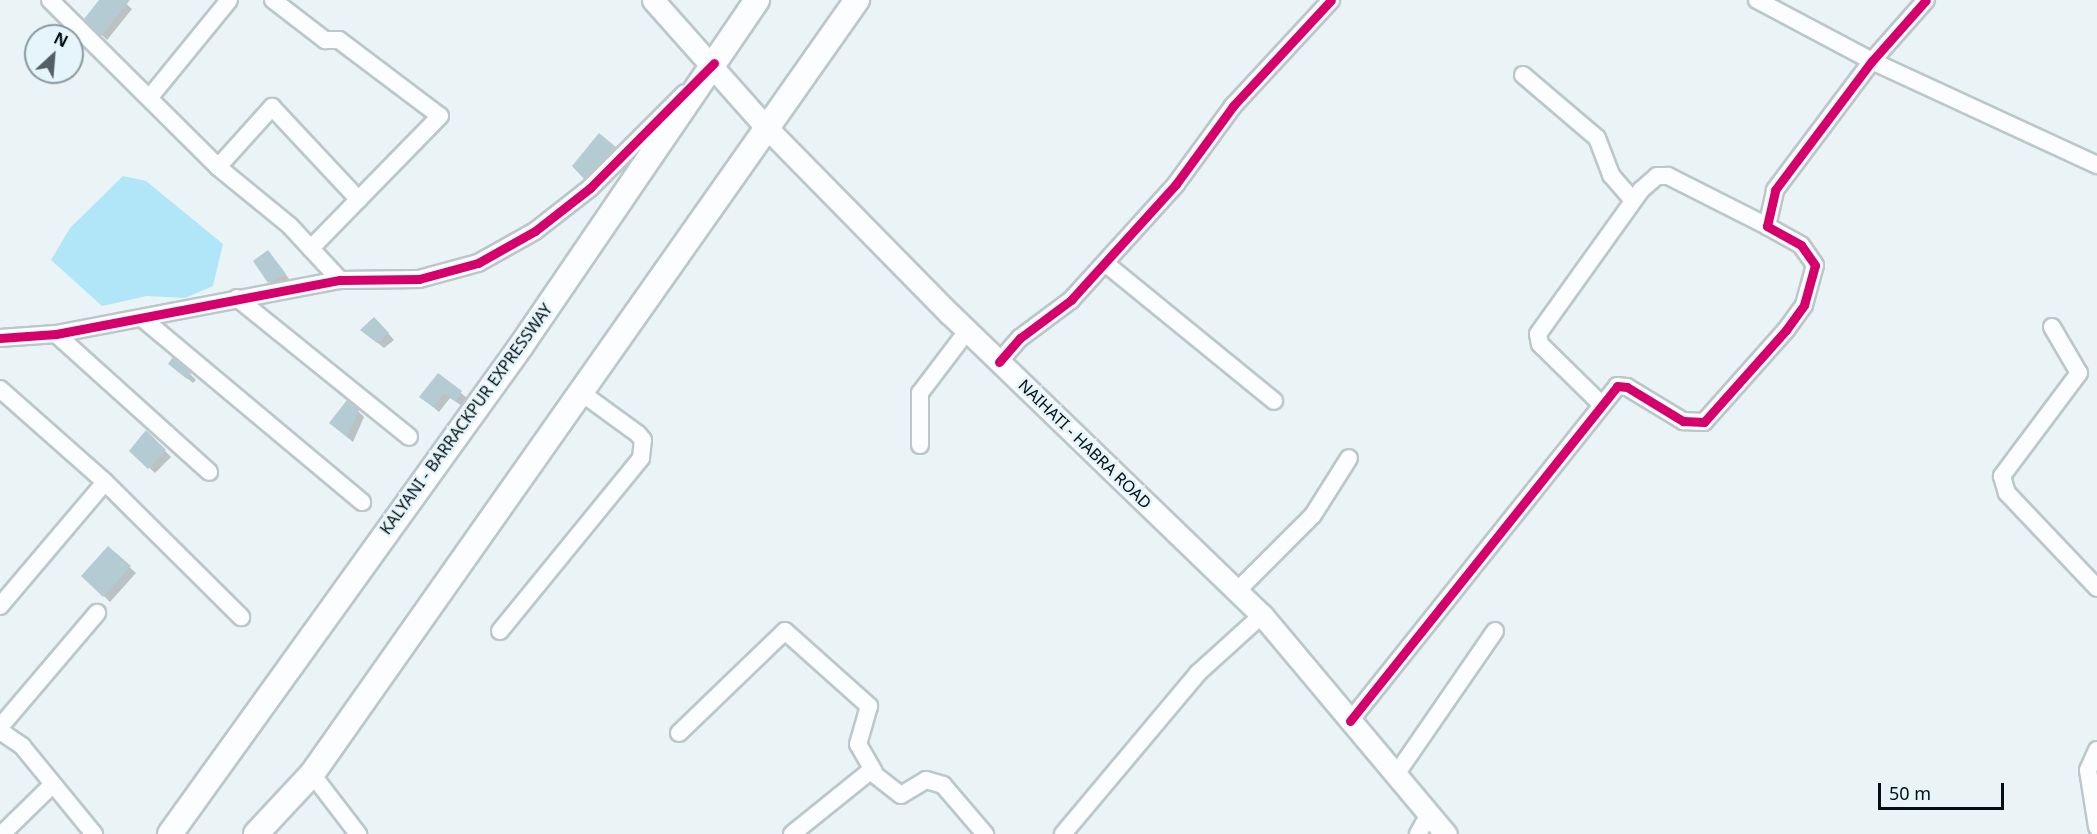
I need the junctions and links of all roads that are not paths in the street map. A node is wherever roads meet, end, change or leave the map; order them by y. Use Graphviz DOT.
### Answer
graph roads {
  1 [pos="50,0"];
  2 [pos="229,0"];
  3 [pos="273,0"];
  4 [pos="653,0"];
  5 [pos="757,0"];
  6 [pos="857,0"];
  7 [pos="1331,0"];
  8 [pos="1756,0"];
  9 [pos="1926,0"];
  10 [pos="1872,61"];
  11 [pos="714,63"];
  12 [pos="1523,75"];
  13 [pos="150,97"];
  14 [pos="765,126"];
  15 [pos="2097,165"];
  16 [pos="218,166"];
  17 [pos="359,200"];
  18 [pos="1633,200"];
  19 [pos="1767,226"];
  20 [pos="311,248"];
  21 [pos="1105,263"];
  22 [pos="340,280"];
  23 [pos="237,298"];
  24 [pos="142,318"];
  25 [pos="2052,327"];
  26 [pos="967,331"];
  27 [pos="56,334"];
  28 [pos="0,338"];
  29 [pos="999,362"];
  30 [pos="0,389"];
  31 [pos="579,391"];
  32 [pos="1274,401"];
  33 [pos="1601,404"];
  34 [pos="409,436"];
  35 [pos="920,445"];
  36 [pos="1349,458"];
  37 [pos="209,472"];
  38 [pos="105,482"];
  39 [pos="362,502"];
  40 [pos="2097,588"];
  41 [pos="1237,591"];
  42 [pos="0,606"];
  43 [pos="97,613"];
  44 [pos="1262,615"];
  45 [pos="241,617"];
  46 [pos="500,631"];
  47 [pos="1495,631"];
  48 [pos="1350,721"];
  49 [pos="0,729"];
  50 [pos="678,734"];
  51 [pos="2097,750"];
  52 [pos="874,772"];
  53 [pos="312,774"];
  54 [pos="1395,776"];
  55 [pos="52,784"];
  56 [pos="1423,825"];
  57 [pos="2097,827"];
  58 [pos="2,834"];
  59 [pos="94,834"];
  60 [pos="170,834"];
  61 [pos="256,834"];
  62 [pos="358,834"];
  63 [pos="792,834"];
  64 [pos="985,834"];
  65 [pos="1063,834"];
  66 [pos="1446,834"];
  1 -- 13 [label="street"];
  2 -- 13 [label="street"];
  3 -- 17 [label="street"];
  4 -- 11 [label="main road, NAIHATI - HABRA ROAD"];
  5 -- 11 [label="highway, KALYANI - BARRACKPUR EXPRESSWAY"];
  6 -- 14 [label="highway"];
  7 -- 21 [label="street"];
  8 -- 10 [label="street"];
  9 -- 10 [label="street"];
  10 -- 15 [label="street"];
  10 -- 19 [label="street"];
  11 -- 14 [label="main road, NAIHATI - HABRA ROAD"];
  11 -- 22 [label="street"];
  11 -- 60 [label="highway, KALYANI - BARRACKPUR EXPRESSWAY"];
  12 -- 18 [label="street"];
  13 -- 16 [label="street"];
  14 -- 26 [label="main road, NAIHATI - HABRA ROAD"];
  14 -- 31 [label="highway"];
  16 -- 17 [label="street"];
  16 -- 20 [label="street"];
  17 -- 20 [label="street"];
  18 -- 19 [label="street"];
  18 -- 33 [label="street"];
  19 -- 33 [label="street"];
  20 -- 22 [label="street"];
  21 -- 29 [label="street"];
  21 -- 32 [label="street"];
  22 -- 23 [label="street"];
  23 -- 24 [label="street"];
  23 -- 34 [label="street"];
  24 -- 27 [label="street"];
  24 -- 39 [label="street"];
  25 -- 40 [label="street"];
  26 -- 29 [label="main road, NAIHATI - HABRA ROAD"];
  26 -- 35 [label="street"];
  27 -- 28 [label="street"];
  27 -- 37 [label="street"];
  29 -- 41 [label="main road, NAIHATI - HABRA ROAD"];
  30 -- 38 [label="street"];
  31 -- 46 [label="street"];
  31 -- 53 [label="highway"];
  33 -- 48 [label="street"];
  36 -- 41 [label="street"];
  38 -- 42 [label="street"];
  38 -- 45 [label="street"];
  41 -- 44 [label="main road, NAIHATI - HABRA ROAD"];
  43 -- 49 [label="street"];
  44 -- 48 [label="main road, NAIHATI - HABRA ROAD"];
  44 -- 65 [label="street"];
  47 -- 54 [label="street"];
  48 -- 54 [label="main road, NAIHATI - HABRA ROAD"];
  49 -- 55 [label="street"];
  50 -- 52 [label="street"];
  51 -- 57 [label="street"];
  52 -- 63 [label="street"];
  52 -- 64 [label="street"];
  53 -- 61 [label="highway"];
  53 -- 62 [label="street"];
  54 -- 56 [label="main road, NAIHATI - HABRA ROAD"];
  55 -- 58 [label="street"];
  55 -- 59 [label="street"];
  56 -- 66 [label="main road, NAIHATI - HABRA ROAD"];
}
